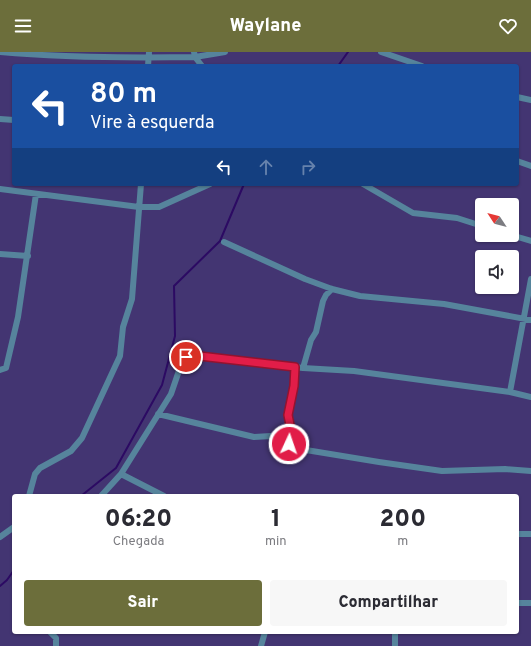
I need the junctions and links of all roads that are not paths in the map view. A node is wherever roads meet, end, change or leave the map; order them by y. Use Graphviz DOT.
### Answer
graph roads {
  1 [pos="0,52"];
  2 [pos="225,52"];
  3 [pos="381,52"];
  4 [pos="195,54"];
  5 [pos="149,55"];
  6 [pos="201,64"];
  7 [pos="416,64"];
  8 [pos="519,97"];
  9 [pos="531,100"];
  10 [pos="0,119"];
  11 [pos="12,120"];
  12 [pos="519,162"];
  13 [pos="531,166"];
  14 [pos="142,186"];
  15 [pos="206,186"];
  16 [pos="366,186"];
  17 [pos="0,189"];
  18 [pos="36,194"];
  19 [pos="139,207"];
  20 [pos="475,224"];
  21 [pos="519,237"];
  22 [pos="531,241"];
  23 [pos="224,242"];
  24 [pos="0,254"];
  25 [pos="28,256"];
  26 [pos="531,279"];
  27 [pos="332,289"];
  28 [pos="524,319"];
  29 [pos="531,320"];
  30 [pos="295,367"];
  31 [pos="303,368"];
  32 [pos="0,370"];
  33 [pos="510,392"];
  34 [pos="531,396"];
  35 [pos="158,414"];
  36 [pos="289,444"];
  37 [pos="531,470"];
  38 [pos="122,474"];
  39 [pos="30,494"];
  40 [pos="103,494"];
  41 [pos="160,494"];
  42 [pos="12,528"];
  43 [pos="519,534"];
  44 [pos="531,534"];
  45 [pos="0,537"];
  46 [pos="519,603"];
  47 [pos="531,603"];
  48 [pos="52,634"];
  49 [pos="264,634"];
  50 [pos="395,634"];
  51 [pos="56,646"];
  52 [pos="261,646"];
  53 [pos="395,646"];
  1 -- 5 [label="street"];
  2 -- 4 [label="street"];
  3 -- 7 [label="street"];
  4 -- 5 [label="street"];
  4 -- 6 [label="street"];
  8 -- 9 [label="street"];
  10 -- 11 [label="street"];
  12 -- 13 [label="street"];
  14 -- 19 [label="street"];
  15 -- 19 [label="street"];
  16 -- 20 [label="street"];
  17 -- 18 [label="street"];
  18 -- 19 [label="street"];
  18 -- 25 [label="street"];
  19 -- 39 [label="street"];
  21 -- 22 [label="street"];
  23 -- 27 [label="street"];
  24 -- 25 [label="street"];
  25 -- 32 [label="street"];
  26 -- 28 [label="street"];
  27 -- 28 [label="street"];
  27 -- 31 [label="street"];
  28 -- 29 [label="street"];
  28 -- 33 [label="street"];
  30 -- 31 [label="street"];
  30 -- 35 [label="street"];
  30 -- 36 [label="street"];
  31 -- 33 [label="street"];
  33 -- 34 [label="street"];
  35 -- 36 [label="street"];
  35 -- 38 [label="street"];
  36 -- 37 [label="street"];
  38 -- 40 [label="street"];
  38 -- 41 [label="street"];
  42 -- 45 [label="street"];
  43 -- 44 [label="street"];
  46 -- 47 [label="street"];
  48 -- 51 [label="street"];
  49 -- 52 [label="street"];
  50 -- 53 [label="street"];
}
